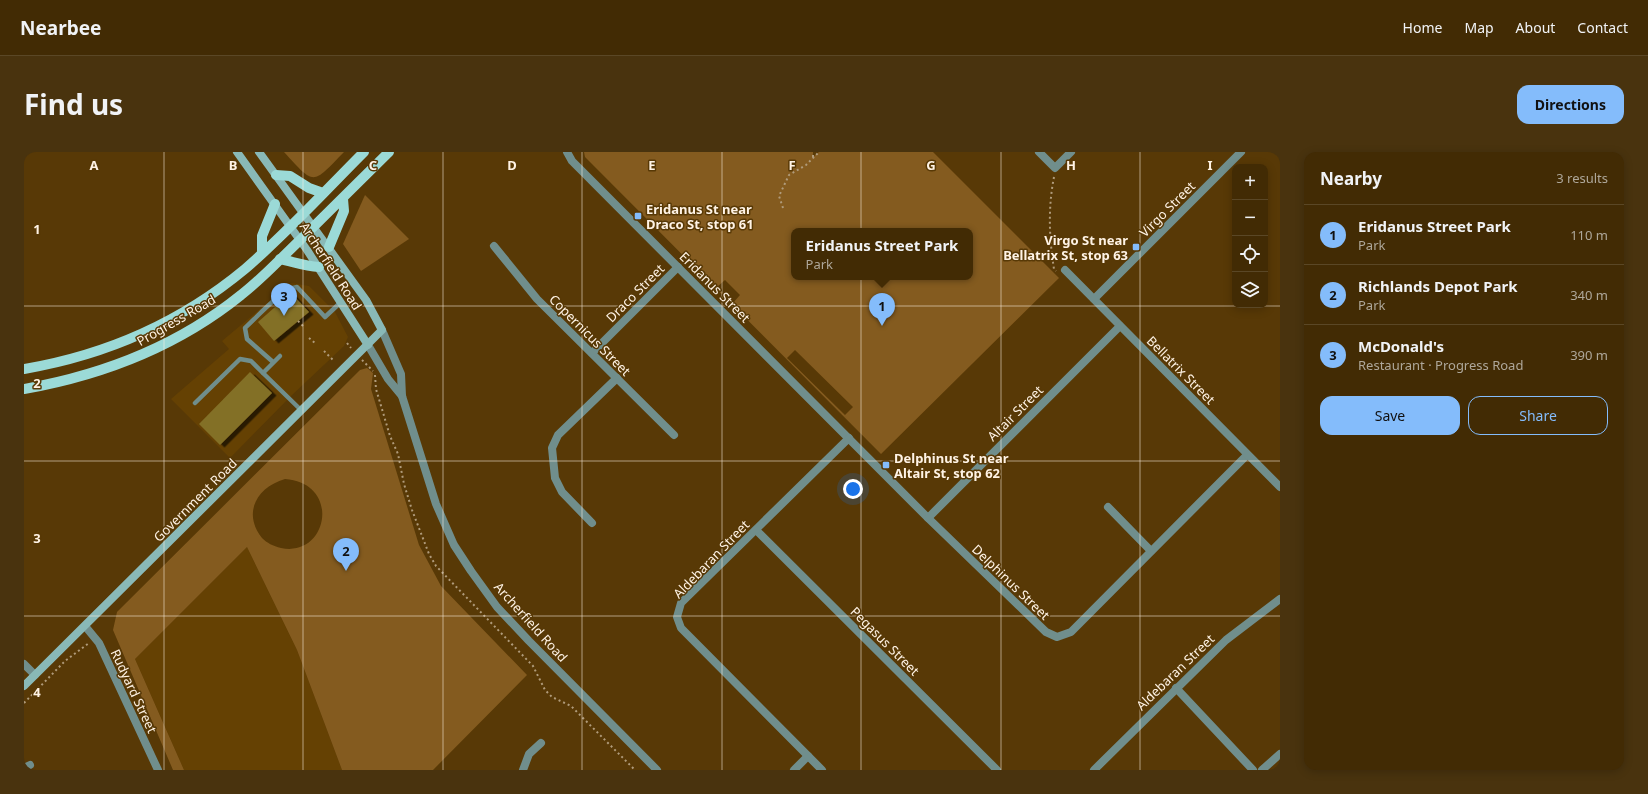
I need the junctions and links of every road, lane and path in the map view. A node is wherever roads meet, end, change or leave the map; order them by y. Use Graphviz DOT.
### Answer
graph roads {
  1 [pos="237,152"];
  2 [pos="259,152"];
  3 [pos="364,152"];
  4 [pos="389,152"];
  5 [pos="567,152"];
  6 [pos="813,152"];
  7 [pos="819,152"];
  8 [pos="1039,152"];
  9 [pos="1071,152"];
  10 [pos="1241,152"];
  11 [pos="813,157"];
  12 [pos="1055,168"];
  13 [pos="276,176"];
  14 [pos="323,193"];
  15 [pos="343,199"];
  16 [pos="275,204"];
  17 [pos="783,208"];
  18 [pos="303,212"];
  19 [pos="290,225"];
  20 [pos="314,226"];
  21 [pos="300,239"];
  22 [pos="494,246"];
  23 [pos="329,247"];
  24 [pos="262,253"];
  25 [pos="280,259"];
  26 [pos="319,267"];
  27 [pos="678,267"];
  28 [pos="1065,270"];
  29 [pos="1094,299"];
  30 [pos="341,302"];
  31 [pos="298,321"];
  32 [pos="1120,326"];
  33 [pos="305,328"];
  34 [pos="382,330"];
  35 [pos="309,338"];
  36 [pos="315,344"];
  37 [pos="368,345"];
  38 [pos="324,351"];
  39 [pos="592,353"];
  40 [pos="280,356"];
  41 [pos="334,361"];
  42 [pos="273,362"];
  43 [pos="24,369"];
  44 [pos="263,373"];
  45 [pos="617,378"];
  46 [pos="24,389"];
  47 [pos="402,396"];
  48 [pos="195,403"];
  49 [pos="302,411"];
  50 [pos="674,435"];
  51 [pos="849,438"];
  52 [pos="1247,455"];
  53 [pos="1280,488"];
  54 [pos="1108,506"];
  55 [pos="928,518"];
  56 [pos="592,523"];
  57 [pos="756,530"];
  58 [pos="1151,551"];
  59 [pos="1280,599"];
  60 [pos="85,626"];
  61 [pos="95,637"];
  62 [pos="24,664"];
  63 [pos="35,675"];
  64 [pos="24,686"];
  65 [pos="1176,688"];
  66 [pos="24,703"];
  67 [pos="541,743"];
  68 [pos="1280,754"];
  69 [pos="808,756"];
  70 [pos="158,770"];
  71 [pos="523,770"];
  72 [pos="658,770"];
  73 [pos="794,770"];
  74 [pos="822,770"];
  75 [pos="997,770"];
  76 [pos="1094,770"];
  77 [pos="1253,770"];
  78 [pos="1262,770"];
  1 -- 16 [label="street, Archerfield Road"];
  2 -- 13 [label="street, Archerfield Road"];
  3 -- 14 [label="main road, Progress Road"];
  4 -- 15 [label="main road, Progress Road"];
  5 -- 27 [label="street, Eridanus Street"];
  6 -- 11 [label="path"];
  7 -- 11 [label="path"];
  8 -- 12 [label="street"];
  9 -- 12 [label="street"];
  10 -- 29 [label="street, Virgo Street"];
  11 -- 17 [label="path"];
  12 -- 28 [label="path"];
  13 -- 14 [label="main road"];
  13 -- 18 [label="street, Archerfield Road"];
  14 -- 18 [label="main road, Progress Road"];
  15 -- 20 [label="main road, Progress Road"];
  15 -- 23 [label="main road"];
  16 -- 19 [label="street, Archerfield Road"];
  16 -- 24 [label="main road"];
  18 -- 19 [label="main road, Progress Road"];
  18 -- 20 [label="street, Archerfield Road"];
  19 -- 21 [label="street, Archerfield Road"];
  19 -- 24 [label="main road, Progress Road"];
  20 -- 21 [label="main road, Progress Road"];
  20 -- 23 [label="street, Archerfield Road"];
  21 -- 25 [label="main road, Progress Road"];
  21 -- 26 [label="street, Archerfield Road"];
  22 -- 39 [label="street, Copernicus Street"];
  23 -- 34 [label="street, Archerfield Road"];
  24 -- 43 [label="main road, Progress Road"];
  25 -- 26 [label="main road"];
  25 -- 46 [label="main road, Progress Road"];
  26 -- 30 [label="street, Archerfield Road"];
  27 -- 39 [label="street, Draco Street"];
  27 -- 51 [label="street, Eridanus Street"];
  28 -- 29 [label="street, Bellatrix Street"];
  29 -- 32 [label="street, Bellatrix Street"];
  30 -- 37 [label="street, Archerfield Road"];
  30 -- 42 [label="lane"];
  31 -- 33 [label="path"];
  32 -- 52 [label="street, Bellatrix Street"];
  32 -- 55 [label="street, Altair Street"];
  34 -- 37 [label="street, Government Road"];
  34 -- 47 [label="street, Archerfield Road"];
  35 -- 36 [label="path"];
  37 -- 47 [label="street, Archerfield Road"];
  37 -- 49 [label="street, Government Road"];
  38 -- 41 [label="path"];
  39 -- 45 [label="street, Copernicus Street"];
  40 -- 42 [label="lane"];
  42 -- 44 [label="lane"];
  44 -- 48 [label="lane"];
  44 -- 49 [label="lane"];
  45 -- 50 [label="street, Copernicus Street"];
  45 -- 56 [label="street"];
  47 -- 72 [label="street, Archerfield Road"];
  49 -- 60 [label="street, Government Road"];
  51 -- 55 [label="street, Delphinus Street"];
  51 -- 57 [label="street, Aldebaran Street"];
  52 -- 53 [label="street, Bellatrix Street"];
  52 -- 58 [label="street, Delphinus Street"];
  54 -- 58 [label="street"];
  55 -- 58 [label="street, Delphinus Street"];
  57 -- 69 [label="street, Aldebaran Street"];
  57 -- 75 [label="street, Pegasus Street"];
  59 -- 65 [label="street, Aldebaran Street"];
  60 -- 61 [label="street, Rudyard Street"];
  60 -- 63 [label="street, Government Road"];
  61 -- 66 [label="path"];
  61 -- 70 [label="street, Rudyard Street"];
  62 -- 63 [label="street"];
  63 -- 64 [label="street, Government Road"];
  65 -- 76 [label="street, Aldebaran Street"];
  65 -- 77 [label="street"];
  67 -- 71 [label="street"];
  68 -- 78 [label="street"];
  69 -- 73 [label="street"];
  69 -- 74 [label="street, Aldebaran Street"];
}
